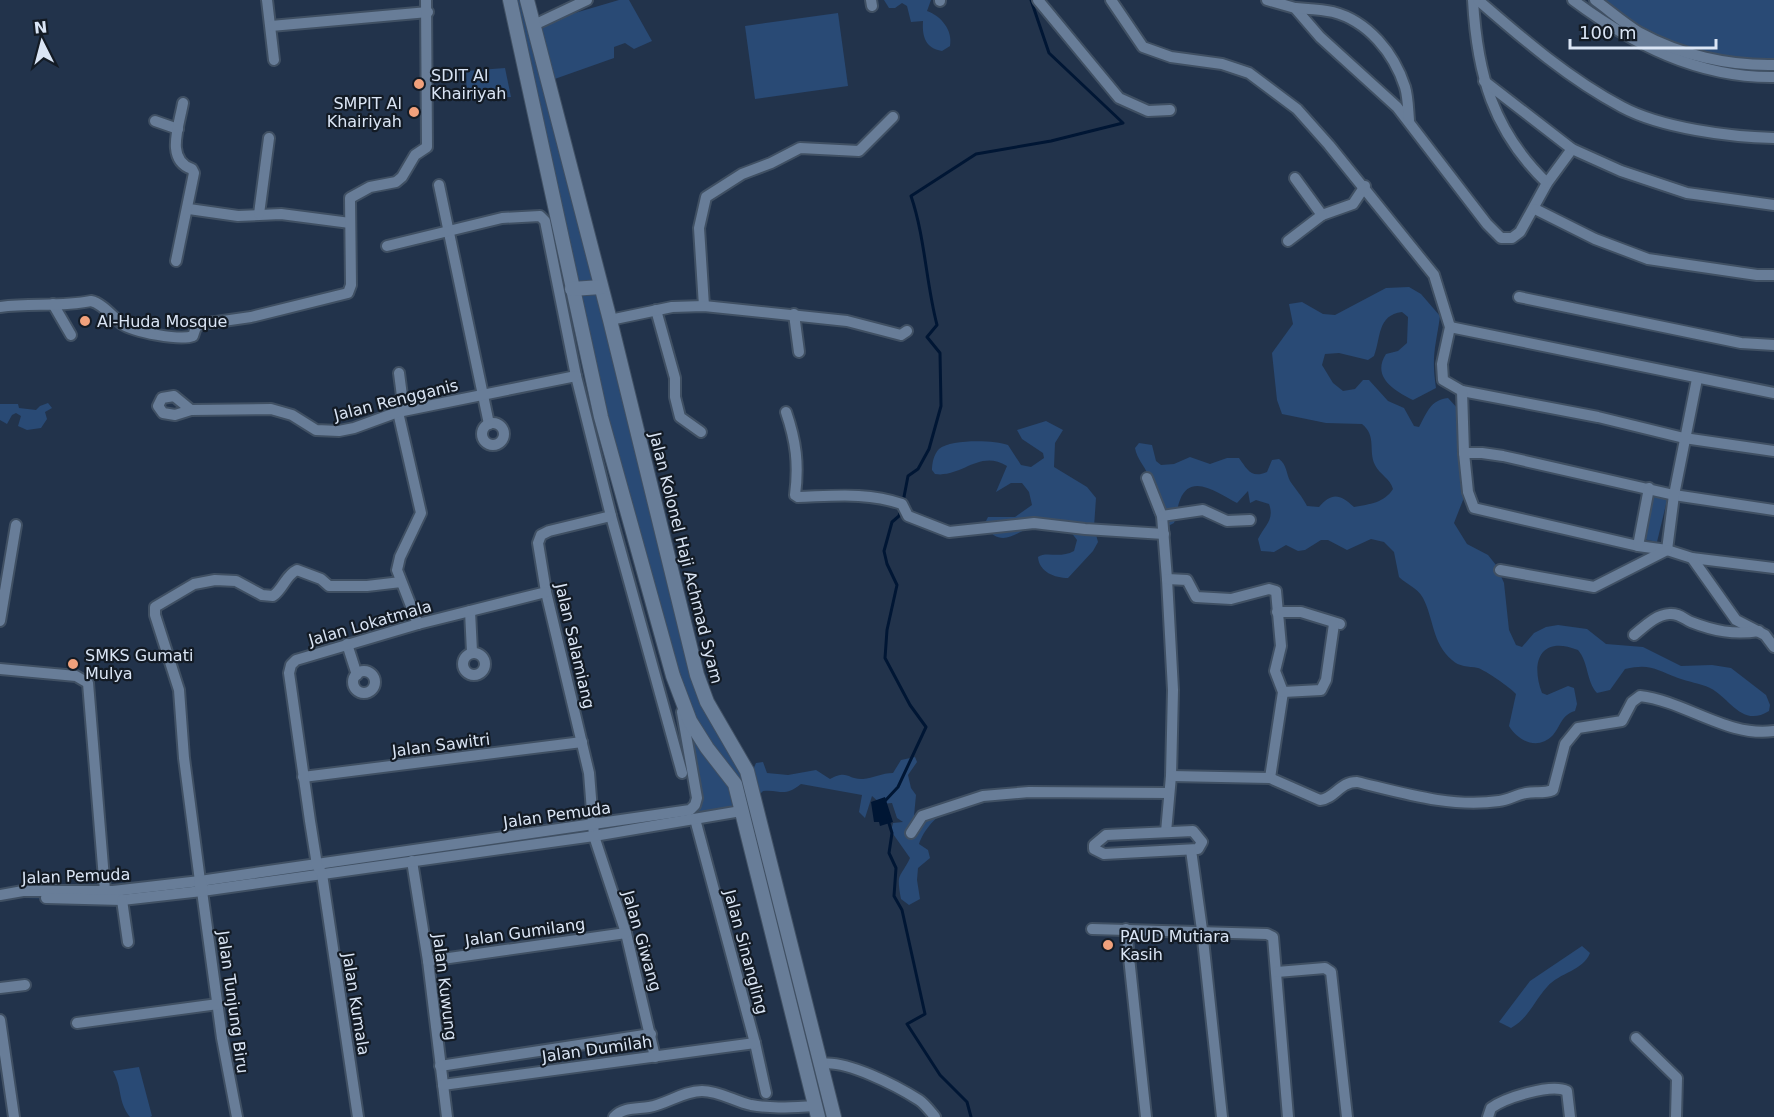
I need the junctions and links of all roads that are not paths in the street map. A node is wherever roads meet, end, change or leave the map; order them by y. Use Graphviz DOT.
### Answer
graph roads {
  1 [pos="267,0"];
  2 [pos="426,0"];
  3 [pos="505,0"];
  4 [pos="510,0"];
  5 [pos="527,0"];
  6 [pos="587,0"];
  7 [pos="1038,0"];
  8 [pos="1111,0"];
  9 [pos="1266,0"];
  10 [pos="1473,0"];
  11 [pos="1478,0"];
  12 [pos="1573,0"];
  13 [pos="1595,0"];
  14 [pos="1295,8"];
  15 [pos="428,12"];
  16 [pos="534,25"];
  17 [pos="271,26"];
  18 [pos="517,39"];
  19 [pos="274,60"];
  20 [pos="1774,65"];
  21 [pos="1774,77"];
  22 [pos="1484,81"];
  23 [pos="183,103"];
  24 [pos="1170,110"];
  25 [pos="892,117"];
  26 [pos="1409,120"];
  27 [pos="155,121"];
  28 [pos="178,129"];
  29 [pos="269,138"];
  30 [pos="1774,138"];
  31 [pos="1572,150"];
  32 [pos="1295,178"];
  33 [pos="1548,183"];
  34 [pos="440,186"];
  35 [pos="1365,186"];
  36 [pos="1774,204"];
  37 [pos="189,209"];
  38 [pos="1534,209"];
  39 [pos="259,214"];
  40 [pos="1322,215"];
  41 [pos="350,223"];
  42 [pos="448,233"];
  43 [pos="1287,241"];
  44 [pos="387,246"];
  45 [pos="176,261"];
  46 [pos="596,268"];
  47 [pos="569,270"];
  48 [pos="1774,275"];
  49 [pos="601,286"];
  50 [pos="572,289"];
  51 [pos="1519,297"];
  52 [pos="53,304"];
  53 [pos="704,306"];
  54 [pos="0,307"];
  55 [pos="656,310"];
  56 [pos="794,314"];
  57 [pos="610,320"];
  58 [pos="1450,327"];
  59 [pos="907,331"];
  60 [pos="71,335"];
  61 [pos="1774,345"];
  62 [pos="800,352"];
  63 [pos="399,374"];
  64 [pos="576,376"];
  65 [pos="1696,379"];
  66 [pos="1462,391"];
  67 [pos="1774,393"];
  68 [pos="481,395"];
  69 [pos="191,410"];
  70 [pos="398,412"];
  71 [pos="786,412"];
  72 [pos="489,424"];
  73 [pos="701,432"];
  74 [pos="1684,438"];
  75 [pos="1774,451"];
  76 [pos="1464,453"];
  77 [pos="1146,478"];
  78 [pos="1649,488"];
  79 [pos="1674,495"];
  80 [pos="1774,510"];
  81 [pos="611,516"];
  82 [pos="1162,516"];
  83 [pos="1250,520"];
  84 [pos="16,525"];
  85 [pos="1164,534"];
  86 [pos="1638,546"];
  87 [pos="1667,550"];
  88 [pos="1692,558"];
  89 [pos="1774,568"];
  90 [pos="1500,570"];
  91 [pos="1167,579"];
  92 [pos="401,582"];
  93 [pos="546,592"];
  94 [pos="470,611"];
  95 [pos="1277,612"];
  96 [pos="0,621"];
  97 [pos="418,624"];
  98 [pos="1759,631"];
  99 [pos="1634,635"];
  100 [pos="347,644"];
  101 [pos="1774,647"];
  102 [pos="472,652"];
  103 [pos="0,669"];
  104 [pos="357,675"];
  105 [pos="1283,692"];
  106 [pos="680,700"];
  107 [pos="1774,731"];
  108 [pos="582,742"];
  109 [pos="682,773"];
  110 [pos="1171,776"];
  111 [pos="303,777"];
  112 [pos="1270,778"];
  113 [pos="1169,793"];
  114 [pos="741,811"];
  115 [pos="694,819"];
  116 [pos="592,831"];
  117 [pos="1166,832"];
  118 [pos="911,833"];
  119 [pos="1191,850"];
  120 [pos="412,861"];
  121 [pos="320,869"];
  122 [pos="201,886"];
  123 [pos="105,891"];
  124 [pos="5,895"];
  125 [pos="325,895"];
  126 [pos="122,900"];
  127 [pos="1092,929"];
  128 [pos="1126,929"];
  129 [pos="788,930"];
  130 [pos="1202,930"];
  131 [pos="626,933"];
  132 [pos="772,935"];
  133 [pos="128,942"];
  134 [pos="428,961"];
  135 [pos="1277,972"];
  136 [pos="25,985"];
  137 [pos="0,988"];
  138 [pos="218,1004"];
  139 [pos="0,1020"];
  140 [pos="77,1023"];
  141 [pos="651,1034"];
  142 [pos="1636,1038"];
  143 [pos="755,1043"];
  144 [pos="655,1057"];
  145 [pos="822,1064"];
  146 [pos="440,1066"];
  147 [pos="442,1085"];
  148 [pos="765,1094"];
  149 [pos="817,1112"];
  150 [pos="14,1117"];
  151 [pos="237,1117"];
  152 [pos="358,1117"];
  153 [pos="447,1117"];
  154 [pos="614,1117"];
  155 [pos="834,1117"];
  156 [pos="935,1117"];
  157 [pos="1146,1117"];
  158 [pos="1222,1117"];
  159 [pos="1288,1117"];
  160 [pos="1347,1117"];
  161 [pos="1488,1117"];
  162 [pos="1570,1117"];
  163 [pos="1676,1117"];
  1 -- 17 [label="street"];
  2 -- 15 [label="street"];
  3 -- 18 [label="street"];
  4 -- 18 [label="main road"];
  5 -- 16 [label="main road, Jalan Kolonel Haji Achmad Syam"];
  6 -- 16 [label="street"];
  7 -- 24 [label="street"];
  8 -- 35 [label="street"];
  9 -- 14 [label="street"];
  10 -- 22 [label="street"];
  11 -- 30 [label="street"];
  12 -- 21 [label="street"];
  13 -- 20 [label="street"];
  14 -- 26 [label="street"];
  14 -- 26 [label="street"];
  15 -- 17 [label="street"];
  15 -- 41 [label="street"];
  16 -- 46 [label="main road, Jalan Kolonel Haji Achmad Syam"];
  17 -- 19 [label="street"];
  18 -- 47 [label="main road"];
  22 -- 31 [label="street"];
  22 -- 33 [label="street"];
  23 -- 28 [label="street"];
  25 -- 53 [label="street"];
  26 -- 38 [label="street"];
  27 -- 28 [label="street"];
  28 -- 37 [label="street"];
  29 -- 39 [label="street"];
  31 -- 33 [label="street"];
  31 -- 36 [label="street"];
  32 -- 40 [label="street"];
  33 -- 38 [label="street"];
  34 -- 42 [label="street"];
  35 -- 40 [label="street"];
  35 -- 58 [label="street"];
  37 -- 39 [label="street"];
  37 -- 45 [label="street"];
  38 -- 48 [label="street"];
  39 -- 41 [label="street"];
  40 -- 43 [label="street"];
  41 -- 52 [label="street"];
  42 -- 44 [label="street"];
  42 -- 64 [label="street"];
  42 -- 68 [label="street"];
  46 -- 47 [label="main road"];
  46 -- 49 [label="main road, Jalan Kolonel Haji Achmad Syam"];
  47 -- 50 [label="main road"];
  49 -- 50 [label="main road"];
  49 -- 57 [label="main road, Jalan Kolonel Haji Achmad Syam"];
  50 -- 106 [label="main road"];
  51 -- 61 [label="street"];
  52 -- 54 [label="street"];
  52 -- 60 [label="street"];
  53 -- 55 [label="street"];
  53 -- 56 [label="street"];
  55 -- 57 [label="street"];
  55 -- 73 [label="street"];
  56 -- 59 [label="street"];
  56 -- 62 [label="street"];
  57 -- 129 [label="main road, Jalan Kolonel Haji Achmad Syam"];
  58 -- 65 [label="street"];
  58 -- 66 [label="street"];
  63 -- 70 [label="street"];
  64 -- 68 [label="street, Jalan Rengganis"];
  64 -- 81 [label="street"];
  65 -- 67 [label="street"];
  65 -- 74 [label="street"];
  66 -- 74 [label="street"];
  66 -- 76 [label="street"];
  68 -- 70 [label="street, Jalan Rengganis"];
  68 -- 72 [label="street"];
  69 -- 70 [label="street, Jalan Rengganis"];
  70 -- 92 [label="street"];
  71 -- 85 [label="street"];
  74 -- 75 [label="street"];
  74 -- 79 [label="street"];
  76 -- 78 [label="street"];
  76 -- 86 [label="street"];
  77 -- 82 [label="street"];
  78 -- 79 [label="street"];
  78 -- 86 [label="street"];
  79 -- 80 [label="street"];
  79 -- 87 [label="street"];
  81 -- 93 [label="street, Jalan Salamiang"];
  81 -- 109 [label="street"];
  82 -- 83 [label="street"];
  82 -- 85 [label="street"];
  84 -- 96 [label="street"];
  85 -- 91 [label="street"];
  86 -- 87 [label="street"];
  87 -- 88 [label="street"];
  87 -- 90 [label="street"];
  88 -- 89 [label="street"];
  88 -- 98 [label="street"];
  91 -- 95 [label="street"];
  91 -- 110 [label="street"];
  92 -- 97 [label="street"];
  92 -- 122 [label="street, Jalan Tunjung Biru"];
  93 -- 94 [label="street, Jalan Lokatmala"];
  93 -- 108 [label="street, Jalan Salamiang"];
  94 -- 97 [label="street, Jalan Lokatmala"];
  94 -- 102 [label="street"];
  95 -- 105 [label="street"];
  95 -- 105 [label="street"];
  97 -- 100 [label="street, Jalan Lokatmala"];
  98 -- 99 [label="street"];
  98 -- 101 [label="street"];
  100 -- 104 [label="street"];
  100 -- 111 [label="street, Jalan Lokatmala"];
  103 -- 123 [label="street"];
  105 -- 112 [label="street"];
  106 -- 114 [label="main road"];
  106 -- 116 [label="street, Jalan Pemuda"];
  107 -- 112 [label="street"];
  108 -- 111 [label="street, Jalan Sawitri"];
  108 -- 116 [label="street, Jalan Salamiang"];
  110 -- 112 [label="street"];
  110 -- 113 [label="street"];
  111 -- 121 [label="street, Jalan Lokatmala"];
  113 -- 117 [label="street"];
  113 -- 118 [label="street"];
  114 -- 115 [label="street, Jalan Pemuda"];
  114 -- 132 [label="main road"];
  115 -- 116 [label="street, Jalan Pemuda"];
  115 -- 143 [label="street, Jalan Sinangling"];
  116 -- 120 [label="street, Jalan Pemuda"];
  116 -- 121 [label="street, Jalan Pemuda"];
  116 -- 131 [label="street, Jalan Giwang"];
  117 -- 119 [label="street"];
  117 -- 119 [label="street"];
  119 -- 130 [label="street"];
  120 -- 121 [label="street, Jalan Pemuda"];
  120 -- 134 [label="street, Jalan Kuwung"];
  121 -- 122 [label="street, Jalan Pemuda"];
  121 -- 125 [label="street, Jalan Lokatmala"];
  122 -- 123 [label="street, Jalan Pemuda"];
  122 -- 126 [label="street, Jalan Pemuda"];
  122 -- 138 [label="street, Jalan Tunjung Biru"];
  123 -- 124 [label="street, Jalan Pemuda"];
  124 -- 126 [label="street, Jalan Pemuda"];
  125 -- 152 [label="street, Jalan Kumala"];
  126 -- 133 [label="street"];
  127 -- 128 [label="street"];
  128 -- 130 [label="street"];
  128 -- 157 [label="street"];
  129 -- 132 [label="main road"];
  129 -- 145 [label="main road, Jalan Kolonel Haji Achmad Syam"];
  130 -- 135 [label="street"];
  130 -- 158 [label="street"];
  131 -- 134 [label="street, Jalan Gumilang"];
  131 -- 141 [label="street, Jalan Giwang"];
  132 -- 149 [label="main road"];
  134 -- 146 [label="street, Jalan Kuwung"];
  135 -- 159 [label="street"];
  135 -- 160 [label="street"];
  136 -- 137 [label="street"];
  138 -- 140 [label="street"];
  138 -- 151 [label="street, Jalan Tunjung Biru"];
  139 -- 150 [label="street"];
  141 -- 144 [label="street, Jalan Giwang"];
  141 -- 146 [label="street, Jalan Dumilah"];
  142 -- 163 [label="street"];
  143 -- 144 [label="street, Jalan Dumilah"];
  143 -- 148 [label="street, Jalan Sinangling"];
  144 -- 147 [label="street, Jalan Dumilah"];
  145 -- 155 [label="main road, Jalan Kolonel Haji Achmad Syam"];
  145 -- 156 [label="street"];
  146 -- 147 [label="street, Jalan Kuwung"];
  147 -- 153 [label="street, Jalan Kuwung"];
  149 -- 154 [label="street"];
  161 -- 162 [label="street"];
}
